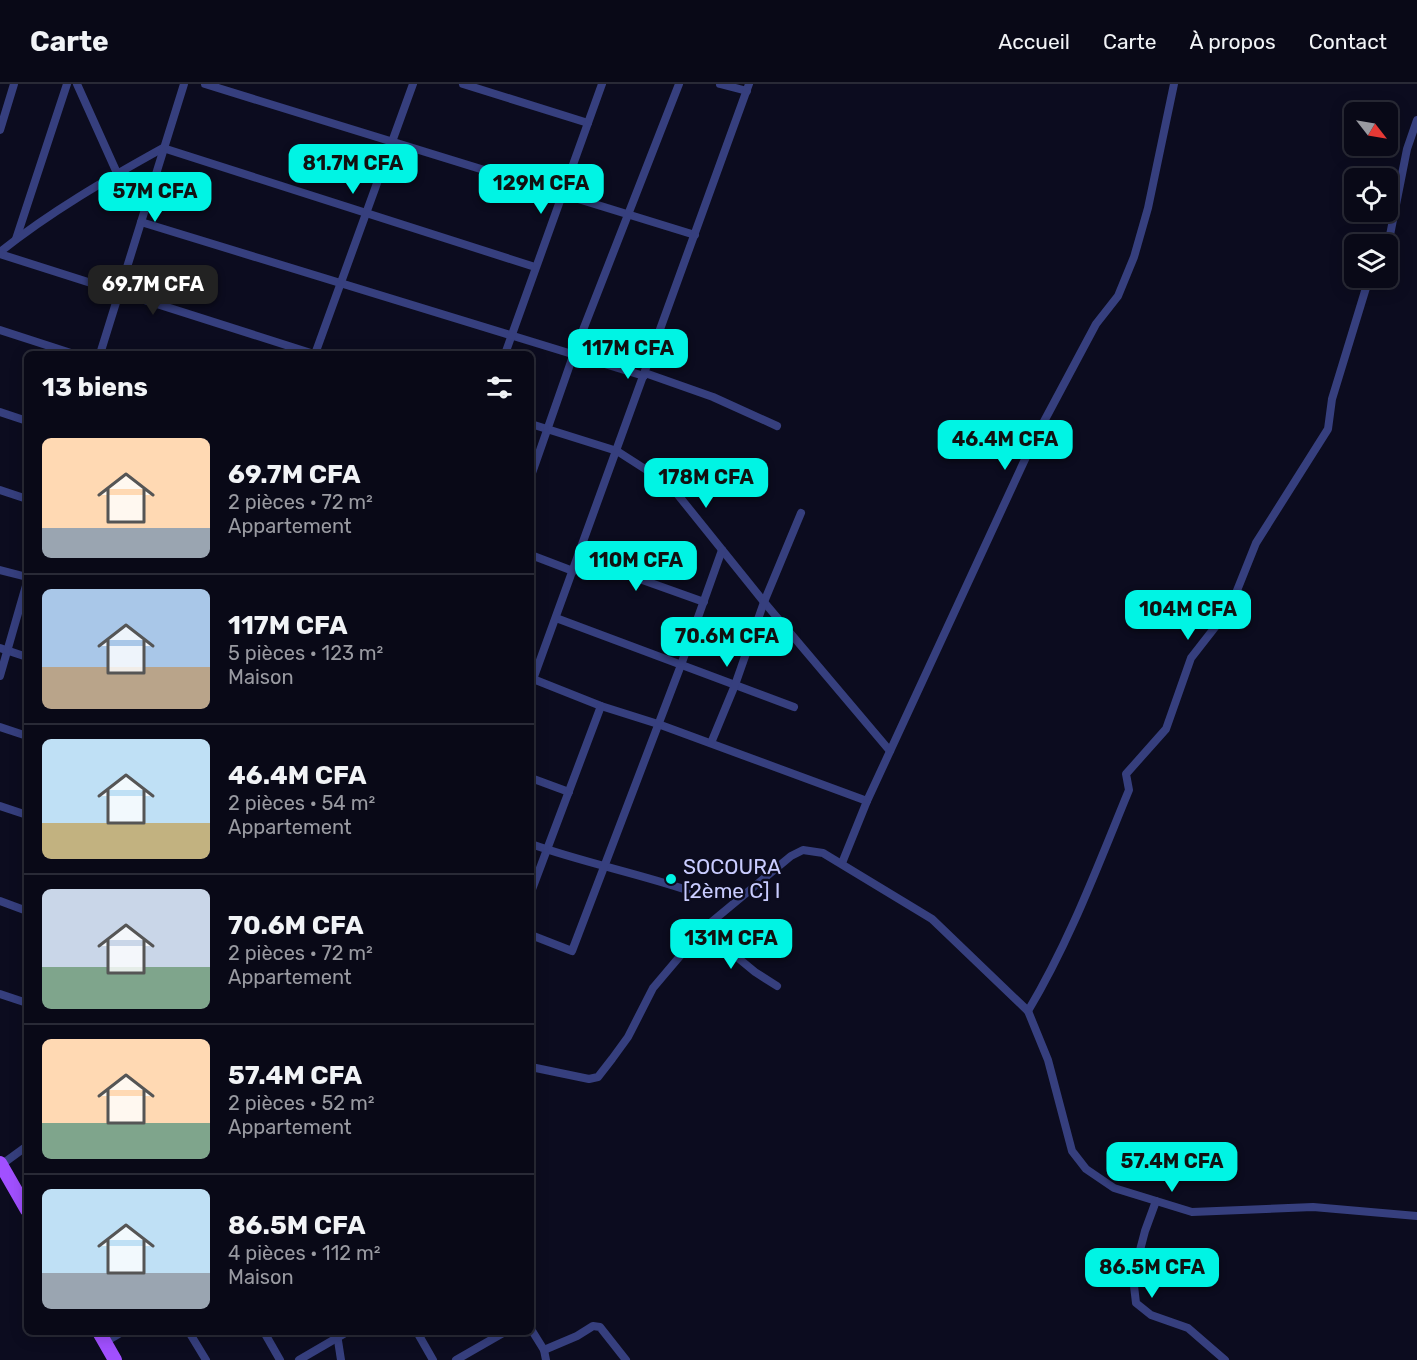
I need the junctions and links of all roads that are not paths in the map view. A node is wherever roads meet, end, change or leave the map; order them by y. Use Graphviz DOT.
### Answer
graph roads {
  1 [pos="14,84"];
  2 [pos="67,84"];
  3 [pos="77,84"];
  4 [pos="184,84"];
  5 [pos="206,84"];
  6 [pos="413,84"];
  7 [pos="463,84"];
  8 [pos="602,84"];
  9 [pos="679,84"];
  10 [pos="720,84"];
  11 [pos="1174,84"];
  12 [pos="748,88"];
  13 [pos="1417,120"];
  14 [pos="588,123"];
  15 [pos="0,130"];
  16 [pos="392,141"];
  17 [pos="163,148"];
  18 [pos="117,173"];
  19 [pos="563,194"];
  20 [pos="367,213"];
  21 [pos="628,214"];
  22 [pos="141,222"];
  23 [pos="1390,234"];
  24 [pos="695,235"];
  25 [pos="16,239"];
  26 [pos="0,253"];
  27 [pos="535,267"];
  28 [pos="340,283"];
  29 [pos="1366,288"];
  30 [pos="120,292"];
  31 [pos="0,330"];
  32 [pos="512,335"];
  33 [pos="66,351"];
  34 [pos="101,351"];
  35 [pos="305,351"];
  36 [pos="315,351"];
  37 [pos="506,351"];
  38 [pos="574,353"];
  39 [pos="644,374"];
  40 [pos="0,412"];
  41 [pos="24,420"];
  42 [pos="534,425"];
  43 [pos="777,426"];
  44 [pos="546,429"];
  45 [pos="617,451"];
  46 [pos="534,467"];
  47 [pos="0,490"];
  48 [pos="24,498"];
  49 [pos="801,513"];
  50 [pos="722,550"];
  51 [pos="534,556"];
  52 [pos="578,557"];
  53 [pos="0,570"];
  54 [pos="573,571"];
  55 [pos="24,579"];
  56 [pos="24,589"];
  57 [pos="704,602"];
  58 [pos="764,602"];
  59 [pos="556,618"];
  60 [pos="4,649"];
  61 [pos="24,656"];
  62 [pos="681,665"];
  63 [pos="0,676"];
  64 [pos="534,677"];
  65 [pos="534,683"];
  66 [pos="735,685"];
  67 [pos="601,706"];
  68 [pos="794,707"];
  69 [pos="658,724"];
  70 [pos="0,727"];
  71 [pos="24,735"];
  72 [pos="711,743"];
  73 [pos="890,751"];
  74 [pos="534,779"];
  75 [pos="569,792"];
  76 [pos="867,801"];
  77 [pos="0,806"];
  78 [pos="24,814"];
  79 [pos="534,845"];
  80 [pos="548,850"];
  81 [pos="842,863"];
  82 [pos="604,867"];
  83 [pos="534,885"];
  84 [pos="687,890"];
  85 [pos="0,902"];
  86 [pos="24,910"];
  87 [pos="703,929"];
  88 [pos="534,936"];
  89 [pos="777,986"];
  90 [pos="0,994"];
  91 [pos="24,1002"];
  92 [pos="1028,1011"];
  93 [pos="534,1067"];
  94 [pos="24,1148"];
  95 [pos="0,1164"];
  96 [pos="1156,1201"];
  97 [pos="24,1205"];
  98 [pos="1417,1216"];
  99 [pos="534,1334"];
  100 [pos="191,1335"];
  101 [pos="266,1335"];
  102 [pos="338,1335"];
  103 [pos="419,1335"];
  104 [pos="500,1335"];
  105 [pos="102,1337"];
  106 [pos="544,1350"];
  107 [pos="115,1360"];
  108 [pos="206,1360"];
  109 [pos="280,1360"];
  110 [pos="299,1360"];
  111 [pos="342,1360"];
  112 [pos="433,1360"];
  113 [pos="456,1360"];
  114 [pos="546,1360"];
  115 [pos="626,1360"];
  116 [pos="1224,1360"];
  1 -- 15 [label="street"];
  2 -- 25 [label="street"];
  3 -- 18 [label="street"];
  4 -- 17 [label="street"];
  5 -- 16 [label="street"];
  6 -- 16 [label="street"];
  7 -- 14 [label="street"];
  8 -- 14 [label="street"];
  9 -- 21 [label="street"];
  10 -- 12 [label="street"];
  11 -- 73 [label="street"];
  12 -- 24 [label="street"];
  13 -- 23 [label="street"];
  14 -- 19 [label="street"];
  16 -- 19 [label="street"];
  16 -- 20 [label="street"];
  17 -- 18 [label="street"];
  17 -- 20 [label="street"];
  17 -- 22 [label="street"];
  18 -- 25 [label="street"];
  19 -- 21 [label="street"];
  19 -- 27 [label="street"];
  20 -- 27 [label="street"];
  20 -- 28 [label="street"];
  21 -- 24 [label="street"];
  21 -- 38 [label="street"];
  22 -- 28 [label="street"];
  22 -- 30 [label="street"];
  24 -- 39 [label="street"];
  25 -- 26 [label="street"];
  26 -- 30 [label="street"];
  27 -- 32 [label="street"];
  28 -- 32 [label="street"];
  28 -- 36 [label="street"];
  29 -- 92 [label="street"];
  30 -- 34 [label="street"];
  30 -- 35 [label="street"];
  31 -- 33 [label="street"];
  32 -- 37 [label="street"];
  32 -- 38 [label="street"];
  38 -- 39 [label="street"];
  38 -- 44 [label="street"];
  39 -- 43 [label="street"];
  39 -- 45 [label="street"];
  40 -- 41 [label="street"];
  42 -- 44 [label="street"];
  44 -- 45 [label="street"];
  44 -- 46 [label="street"];
  45 -- 50 [label="street"];
  45 -- 52 [label="street"];
  47 -- 48 [label="street"];
  49 -- 58 [label="street"];
  50 -- 57 [label="street"];
  50 -- 58 [label="street"];
  51 -- 54 [label="street"];
  52 -- 54 [label="street"];
  52 -- 57 [label="street"];
  53 -- 55 [label="street"];
  54 -- 59 [label="street"];
  56 -- 60 [label="street"];
  57 -- 62 [label="street"];
  58 -- 66 [label="street"];
  58 -- 73 [label="street"];
  59 -- 62 [label="street"];
  59 -- 64 [label="street"];
  60 -- 61 [label="street"];
  60 -- 63 [label="street"];
  62 -- 66 [label="street"];
  62 -- 69 [label="street"];
  65 -- 67 [label="street"];
  66 -- 68 [label="street"];
  66 -- 72 [label="street"];
  67 -- 69 [label="street"];
  67 -- 75 [label="street"];
  69 -- 72 [label="street"];
  69 -- 82 [label="street"];
  70 -- 71 [label="street"];
  72 -- 76 [label="street"];
  73 -- 76 [label="street"];
  74 -- 75 [label="street"];
  75 -- 80 [label="street"];
  76 -- 81 [label="street"];
  77 -- 78 [label="street"];
  79 -- 80 [label="street"];
  80 -- 82 [label="street"];
  80 -- 83 [label="street"];
  81 -- 87 [label="street"];
  81 -- 92 [label="street"];
  82 -- 84 [label="street"];
  82 -- 88 [label="street"];
  85 -- 86 [label="street"];
  87 -- 89 [label="street"];
  87 -- 93 [label="street"];
  90 -- 91 [label="street"];
  92 -- 96 [label="street"];
  94 -- 95 [label="street"];
  95 -- 97 [label="main road"];
  96 -- 98 [label="street"];
  96 -- 116 [label="street"];
  99 -- 106 [label="street"];
  100 -- 108 [label="street"];
  101 -- 109 [label="street"];
  102 -- 110 [label="street"];
  102 -- 111 [label="street"];
  103 -- 112 [label="street"];
  104 -- 113 [label="street"];
  105 -- 107 [label="main road"];
  106 -- 114 [label="street"];
  106 -- 115 [label="street"];
}
